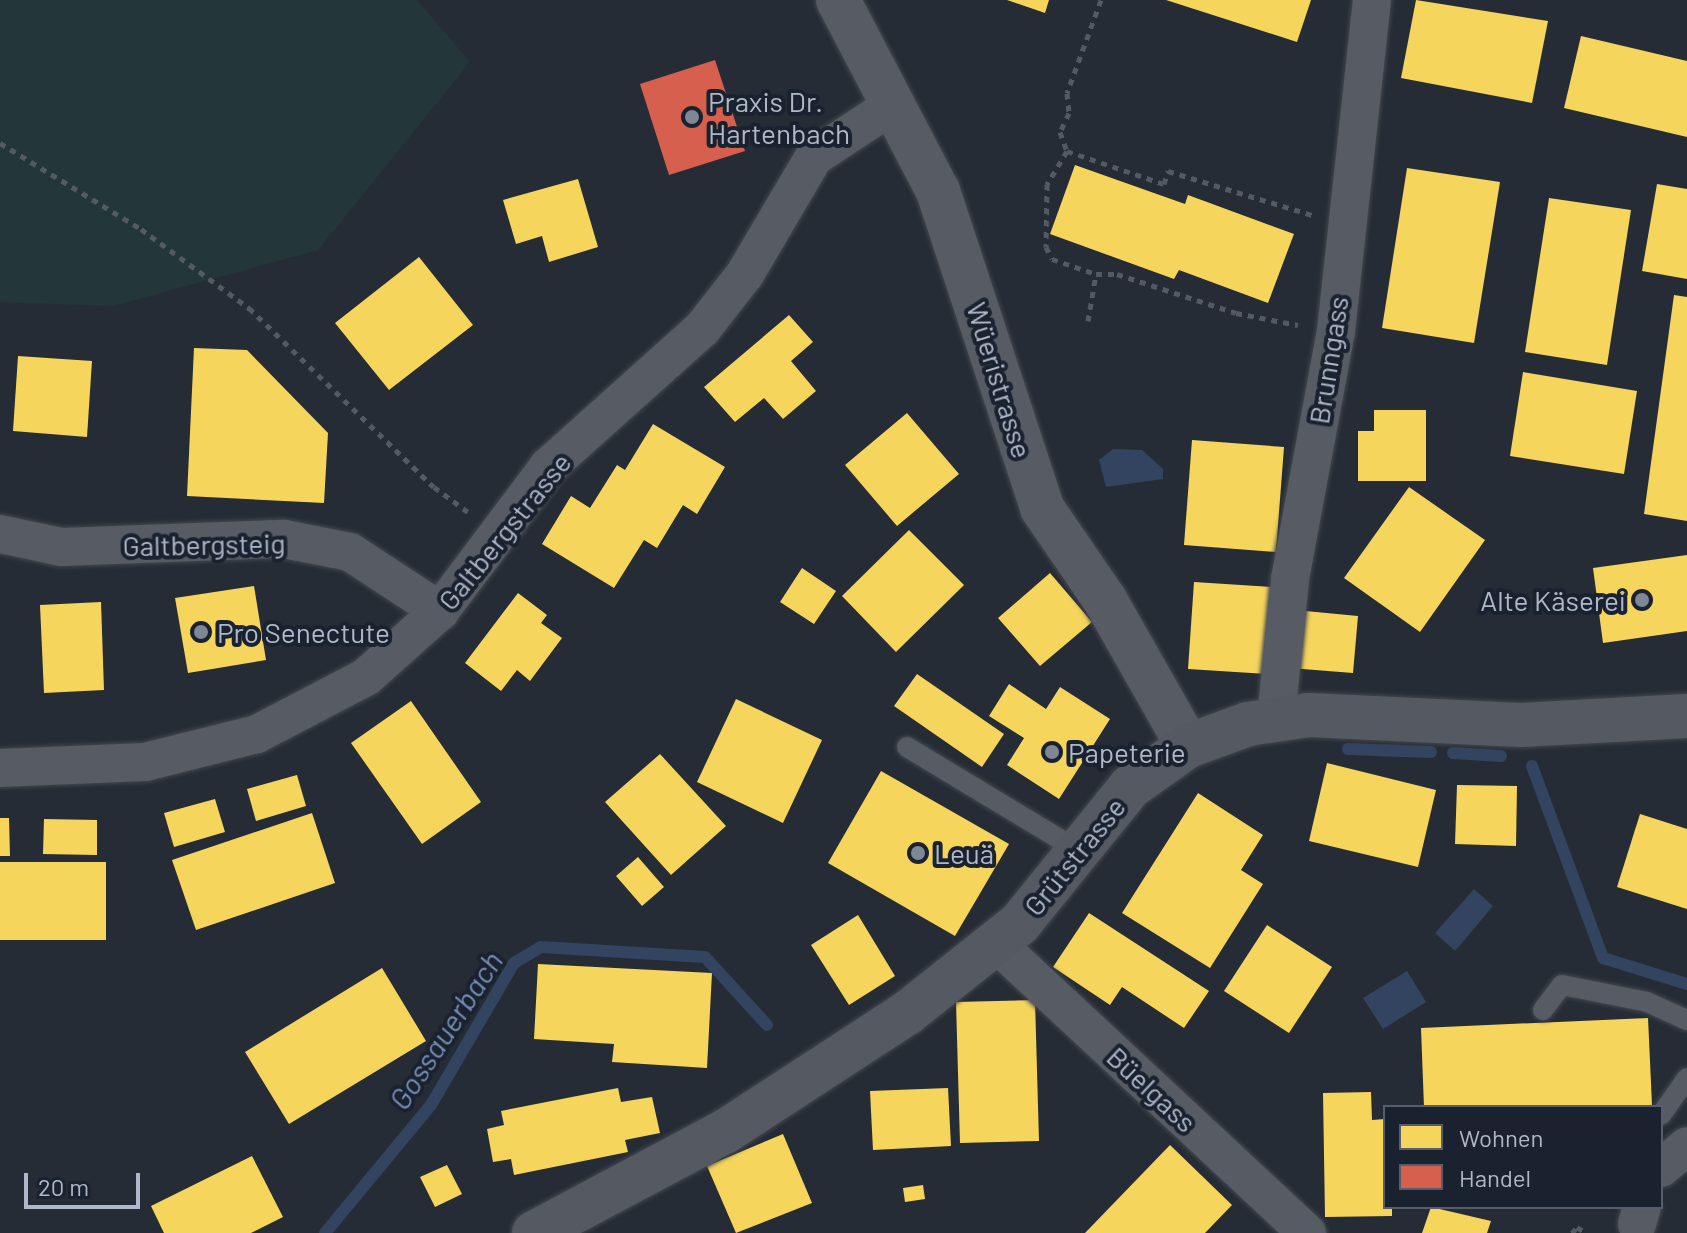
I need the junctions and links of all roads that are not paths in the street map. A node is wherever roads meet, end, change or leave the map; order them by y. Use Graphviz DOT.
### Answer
graph roads {
  1 [pos="838,0"];
  2 [pos="1372,0"];
  3 [pos="893,105"];
  4 [pos="0,534"];
  5 [pos="440,611"];
  6 [pos="1687,716"];
  7 [pos="1276,718"];
  8 [pos="1188,746"];
  9 [pos="907,747"];
  10 [pos="0,768"];
  11 [pos="1078,850"];
  12 [pos="997,944"];
  13 [pos="1543,1010"];
  14 [pos="1687,1020"];
  15 [pos="1687,1078"];
  16 [pos="1663,1112"];
  17 [pos="1687,1146"];
  18 [pos="1663,1166"];
  19 [pos="534,1233"];
  20 [pos="1307,1233"];
  1 -- 3 [label="street, Wüeristrasse"];
  2 -- 7 [label="street, Brunngass"];
  3 -- 5 [label="street, Galtbergstrasse"];
  3 -- 8 [label="street, Wüeristrasse"];
  4 -- 5 [label="street, Galtbergsteig"];
  5 -- 10 [label="street, Galtbergstrasse"];
  6 -- 7 [label="main road, Grütstrasse"];
  7 -- 8 [label="main road, Grütstrasse"];
  8 -- 11 [label="main road, Grütstrasse"];
  9 -- 11 [label="lane"];
  11 -- 12 [label="main road, Grütstrasse"];
  12 -- 19 [label="main road, Grütstrasse"];
  12 -- 20 [label="street, Büelgass"];
  13 -- 14 [label="lane"];
  15 -- 16 [label="lane"];
  17 -- 18 [label="street"];
}
